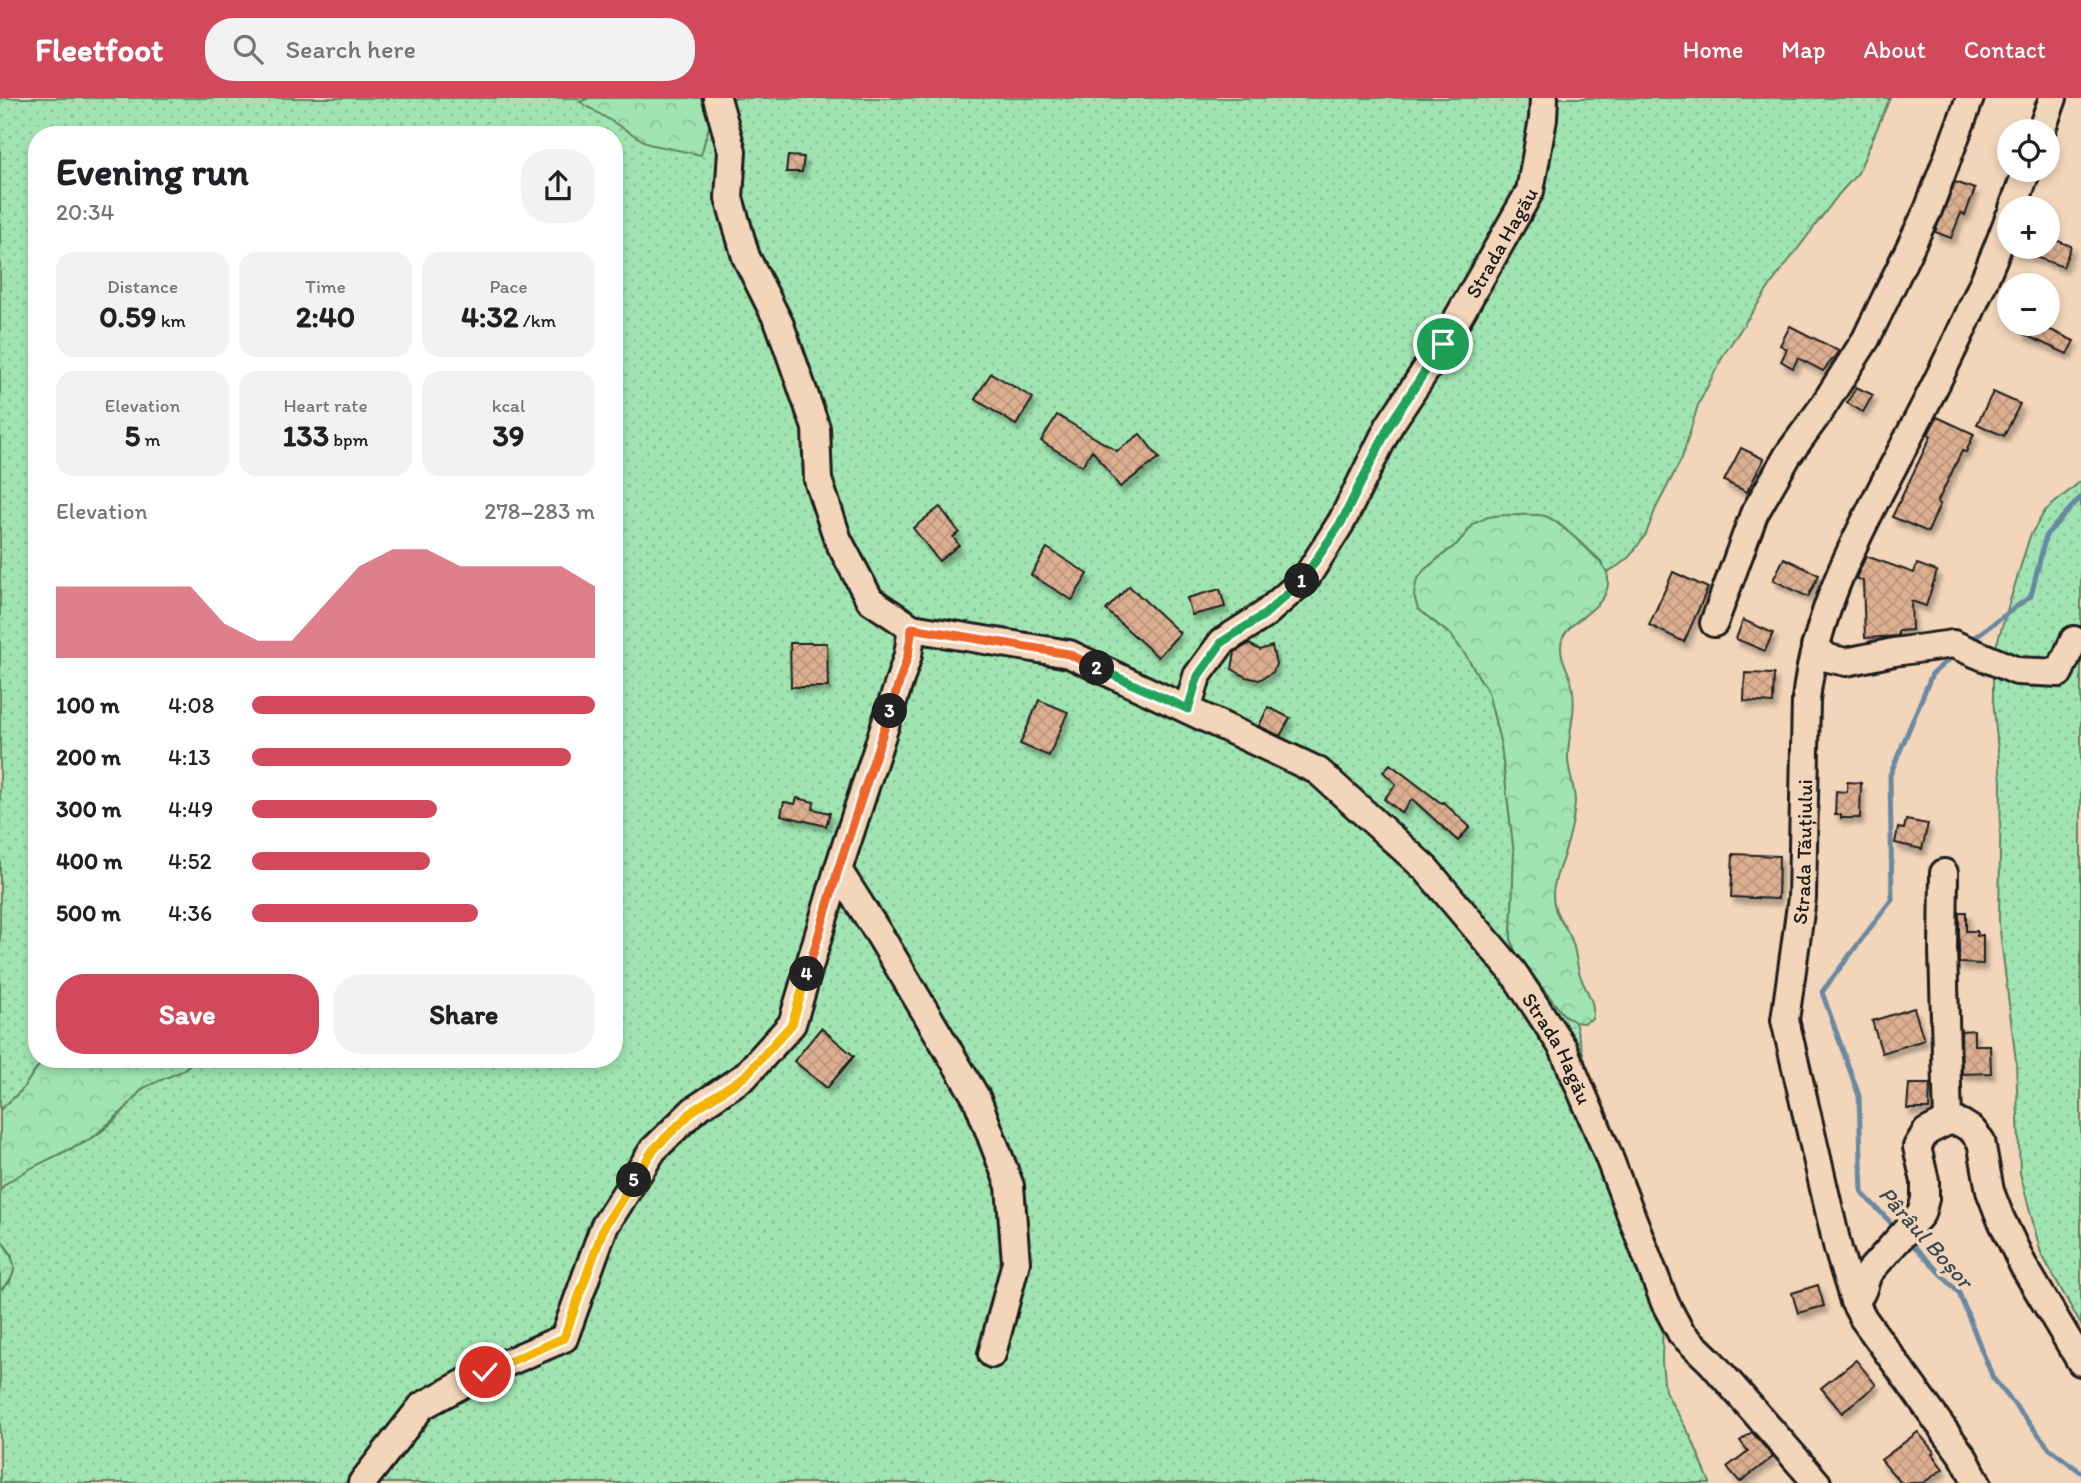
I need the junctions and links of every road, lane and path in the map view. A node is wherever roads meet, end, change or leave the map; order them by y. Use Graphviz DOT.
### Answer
graph roads {
  1 [pos="717,98"];
  2 [pos="1544,98"];
  3 [pos="1970,98"];
  4 [pos="2053,98"];
  5 [pos="2045,119"];
  6 [pos="1997,250"];
  7 [pos="1714,623"];
  8 [pos="912,628"];
  9 [pos="2074,640"];
  10 [pos="1815,647"];
  11 [pos="1188,709"];
  12 [pos="838,870"];
  13 [pos="1944,873"];
  14 [pos="1948,1121"];
  15 [pos="1854,1301"];
  16 [pos="992,1354"];
  17 [pos="2081,1363"];
  18 [pos="362,1483"];
  19 [pos="1818,1483"];
  20 [pos="1977,1483"];
  1 -- 8 [label="street"];
  2 -- 11 [label="street, Strada Hagău"];
  3 -- 7 [label="street"];
  4 -- 5 [label="street"];
  6 -- 10 [label="street, Strada Tăuțiului"];
  8 -- 11 [label="street, Strada Hagău"];
  8 -- 12 [label="street"];
  9 -- 10 [label="street"];
  10 -- 15 [label="street, Strada Tăuțiului"];
  11 -- 19 [label="street, Strada Hagău"];
  12 -- 16 [label="street"];
  12 -- 18 [label="street"];
  13 -- 14 [label="street"];
  14 -- 15 [label="street"];
  14 -- 17 [label="street"];
  15 -- 20 [label="street, Strada Tăuțiului"];
}
